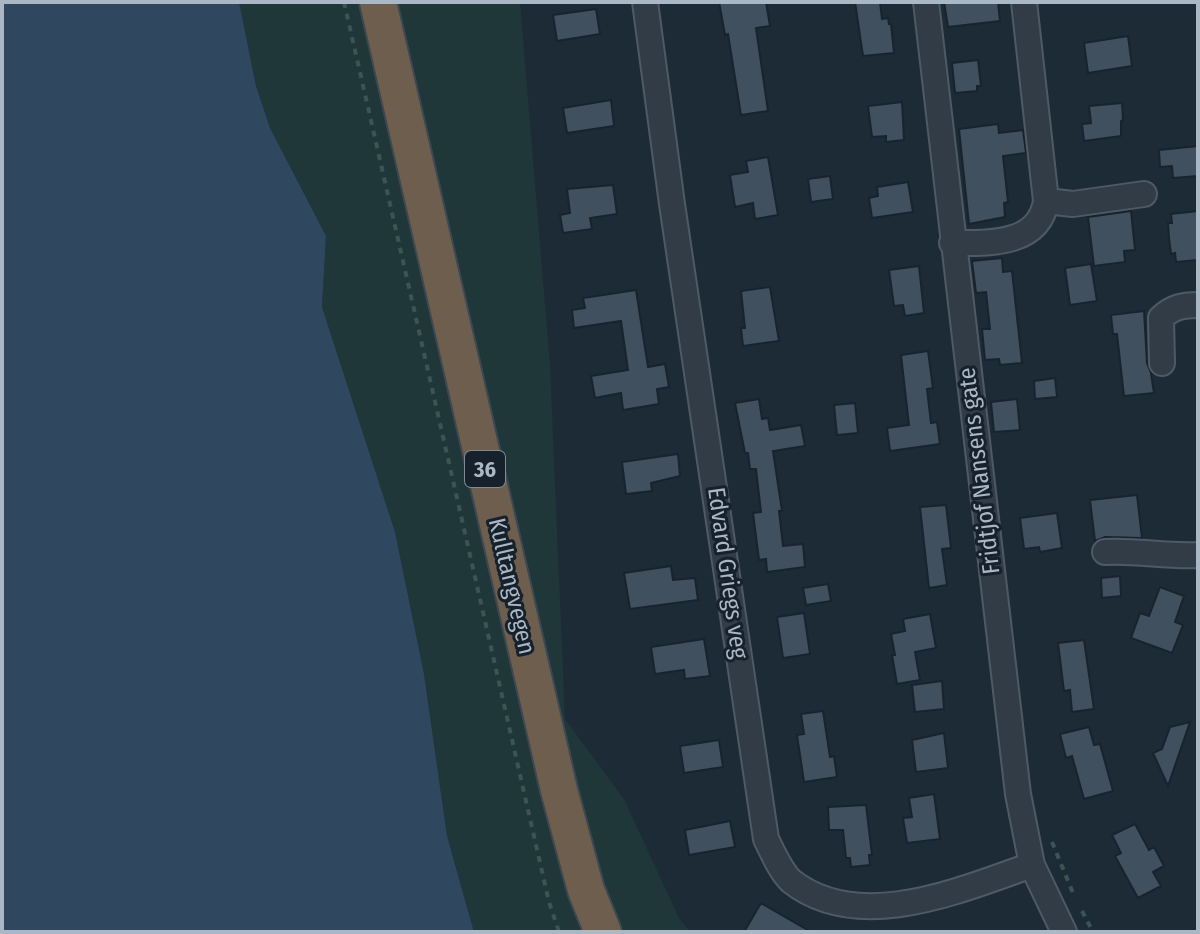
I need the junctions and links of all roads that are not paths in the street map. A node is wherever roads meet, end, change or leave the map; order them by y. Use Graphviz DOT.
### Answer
graph roads {
  1 [pos="378,2"];
  2 [pos="645,2"];
  3 [pos="926,2"];
  4 [pos="1024,2"];
  5 [pos="1144,194"];
  6 [pos="1046,201"];
  7 [pos="952,243"];
  8 [pos="1198,305"];
  9 [pos="1162,363"];
  10 [pos="1105,552"];
  11 [pos="1198,555"];
  12 [pos="1032,865"];
  13 [pos="603,932"];
  14 [pos="1064,932"];
  1 -- 13 [label="highway, Kulltangvegen / 36"];
  2 -- 12 [label="street, Edvard Griegs veg"];
  3 -- 7 [label="street, Fridtjof Nansens gate"];
  4 -- 6 [label="street"];
  5 -- 6 [label="street"];
  6 -- 7 [label="street"];
  7 -- 12 [label="street, Fridtjof Nansens gate"];
  8 -- 9 [label="street"];
  10 -- 11 [label="street"];
  12 -- 14 [label="street, Fridtjof Nansens gate"];
}
